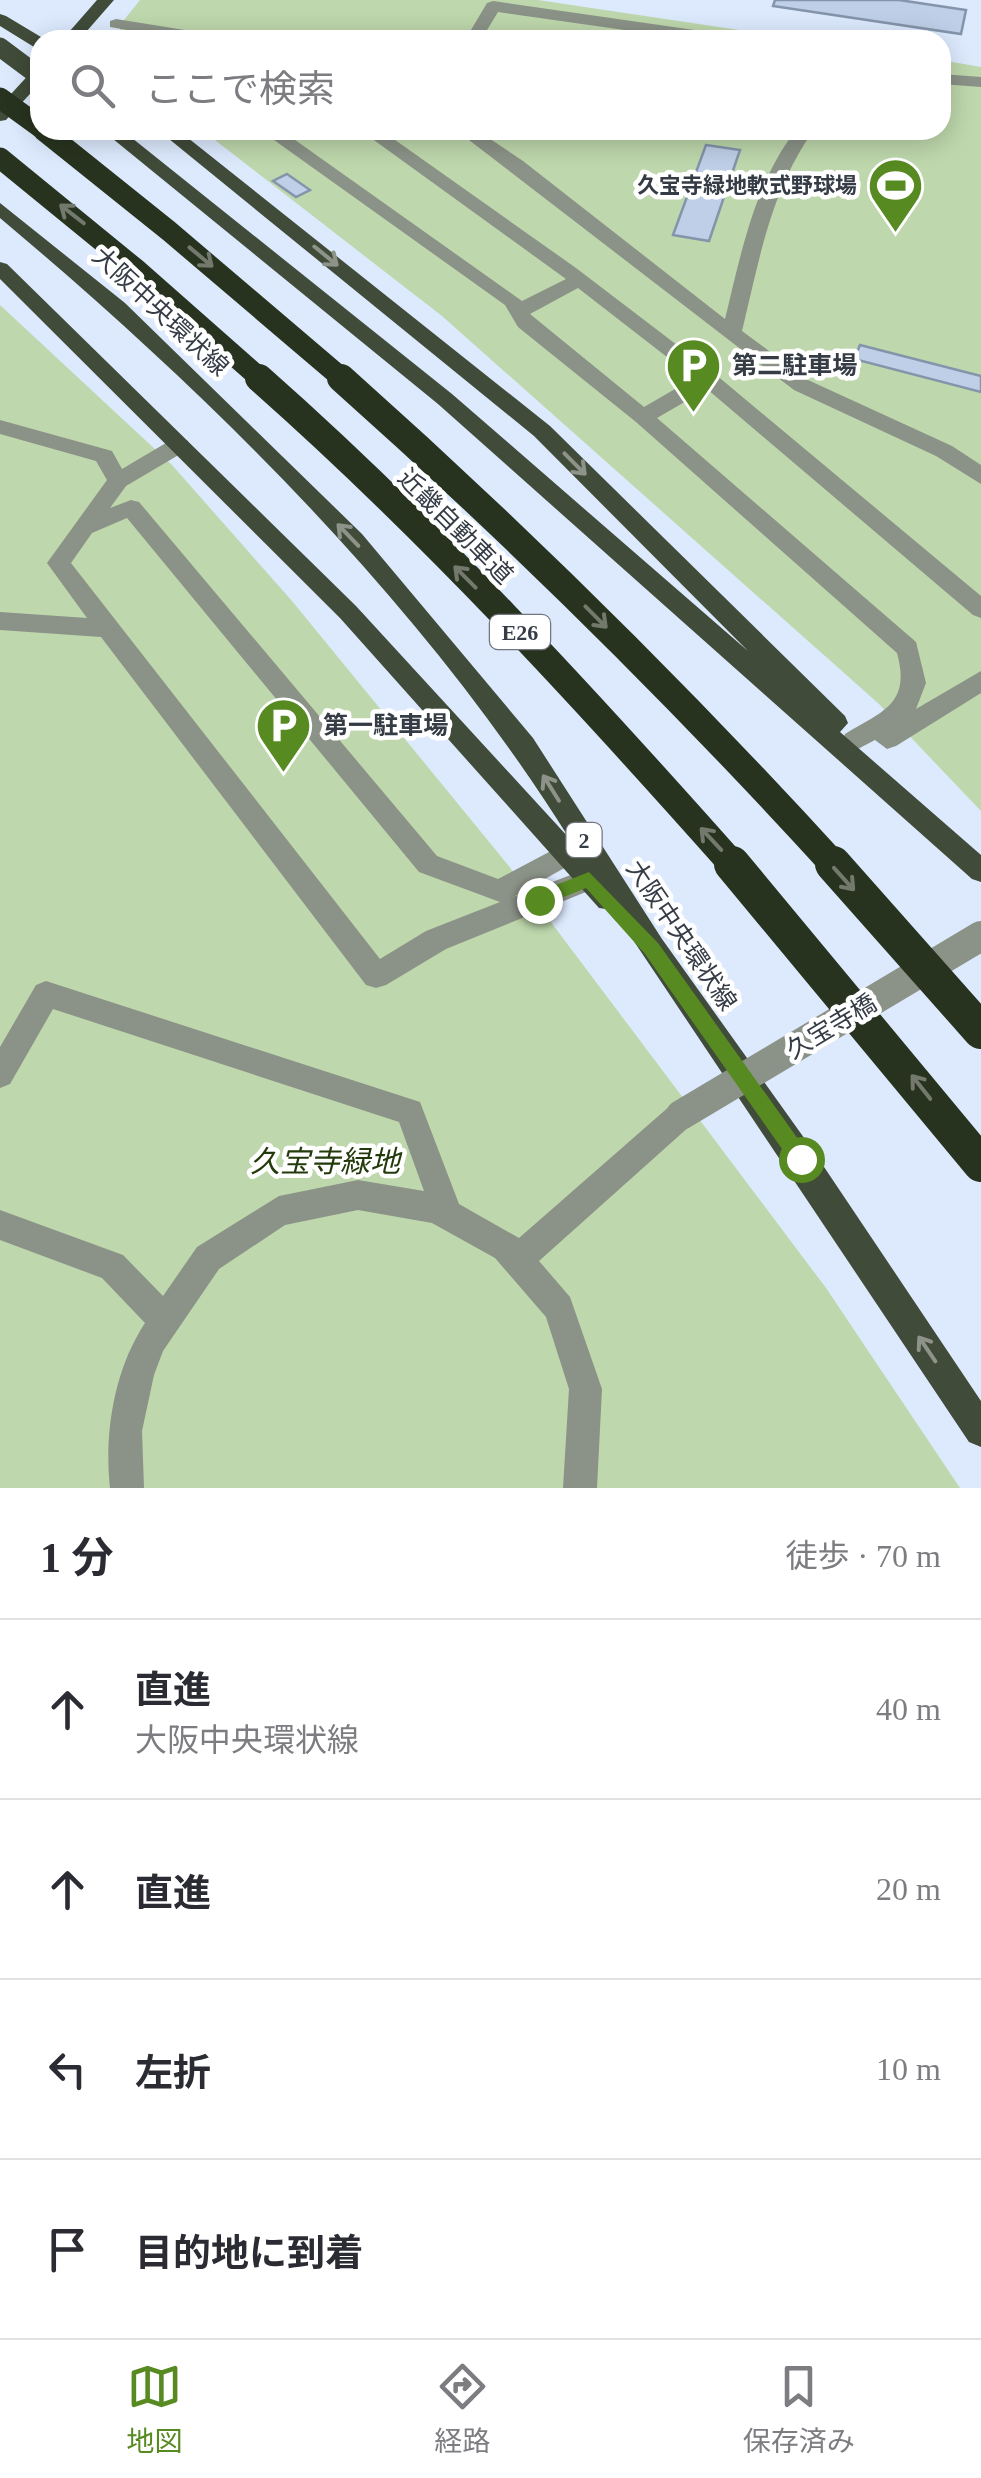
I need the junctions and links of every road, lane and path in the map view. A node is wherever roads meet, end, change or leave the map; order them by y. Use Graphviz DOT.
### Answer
graph roads {
  1 [pos="106,0"];
  2 [pos="541,5"];
  3 [pos="0,19"];
  4 [pos="116,24"];
  5 [pos="79,30"];
  6 [pos="154,30"];
  7 [pos="479,30"];
  8 [pos="675,30"];
  9 [pos="30,37"];
  10 [pos="0,46"];
  11 [pos="30,68"];
  12 [pos="951,80"];
  13 [pos="981,82"];
  14 [pos="30,85"];
  15 [pos="0,98"];
  16 [pos="0,116"];
  17 [pos="30,120"];
  18 [pos="55,140"];
  19 [pos="124,140"];
  20 [pos="180,140"];
  21 [pos="283,140"];
  22 [pos="383,140"];
  23 [pos="481,140"];
  24 [pos="797,140"];
  25 [pos="0,158"];
  26 [pos="0,210"];
  27 [pos="0,268"];
  28 [pos="579,280"];
  29 [pos="519,311"];
  30 [pos="732,331"];
  31 [pos="708,380"];
  32 [pos="642,418"];
  33 [pos="0,427"];
  34 [pos="178,445"];
  35 [pos="981,476"];
  36 [pos="118,481"];
  37 [pos="85,526"];
  38 [pos="981,609"];
  39 [pos="0,621"];
  40 [pos="108,628"];
  41 [pos="981,682"];
  42 [pos="860,747"];
  43 [pos="566,854"];
  44 [pos="981,868"];
  45 [pos="589,880"];
  46 [pos="981,936"];
  47 [pos="652,948"];
  48 [pos="981,1030"];
  49 [pos="0,1074"];
  50 [pos="981,1164"];
  51 [pos="445,1208"];
  52 [pos="0,1225"];
  53 [pos="520,1258"];
  54 [pos="162,1318"];
  55 [pos="981,1430"];
  56 [pos="127,1488"];
  57 [pos="580,1488"];
  1 -- 5 [label="main road"];
  2 -- 7 [label="street"];
  2 -- 8 [label="street"];
  3 -- 9 [label="main road"];
  4 -- 6 [label="street"];
  10 -- 11 [label="main road, bridge"];
  12 -- 13 [label="street"];
  14 -- 16 [label="main road"];
  15 -- 17 [label="highway, 近畿自動車道 / E26, bridge"];
  18 -- 48 [label="highway, 近畿自動車道 / E26, one-way, bridge"];
  19 -- 44 [label="main road"];
  20 -- 42 [label="main road, one-way"];
  21 -- 29 [label="street"];
  22 -- 28 [label="street"];
  23 -- 30 [label="street"];
  24 -- 30 [label="street"];
  50 -- 25 [label="highway, 近畿自動車道 / E26, one-way, bridge"];
  47 -- 26 [label="main road, 大阪中央環状線 / 2, one-way"];
  27 -- 34 [label="main road, 2"];
  28 -- 29 [label="street"];
  28 -- 31 [label="street"];
  29 -- 32 [label="street"];
  30 -- 35 [label="street"];
  31 -- 32 [label="street"];
  31 -- 38 [label="street"];
  32 -- 42 [label="street"];
  33 -- 36 [label="street"];
  34 -- 36 [label="street"];
  34 -- 43 [label="main road, 2"];
  36 -- 37 [label="street"];
  37 -- 40 [label="street"];
  37 -- 43 [label="street"];
  39 -- 40 [label="street"];
  40 -- 45 [label="street"];
  41 -- 42 [label="street"];
  42 -- 44 [label="main road"];
  43 -- 45 [label="main road, 2"];
  45 -- 47 [label="main road, 2"];
  46 -- 53 [label="street, 久宝寺橋, bridge"];
  55 -- 47 [label="main road, 大阪中央環状線 / 2, one-way"];
  49 -- 51 [label="street"];
  51 -- 53 [label="street"];
  51 -- 54 [label="street"];
  52 -- 54 [label="street"];
  53 -- 57 [label="street"];
  54 -- 56 [label="street"];
}
